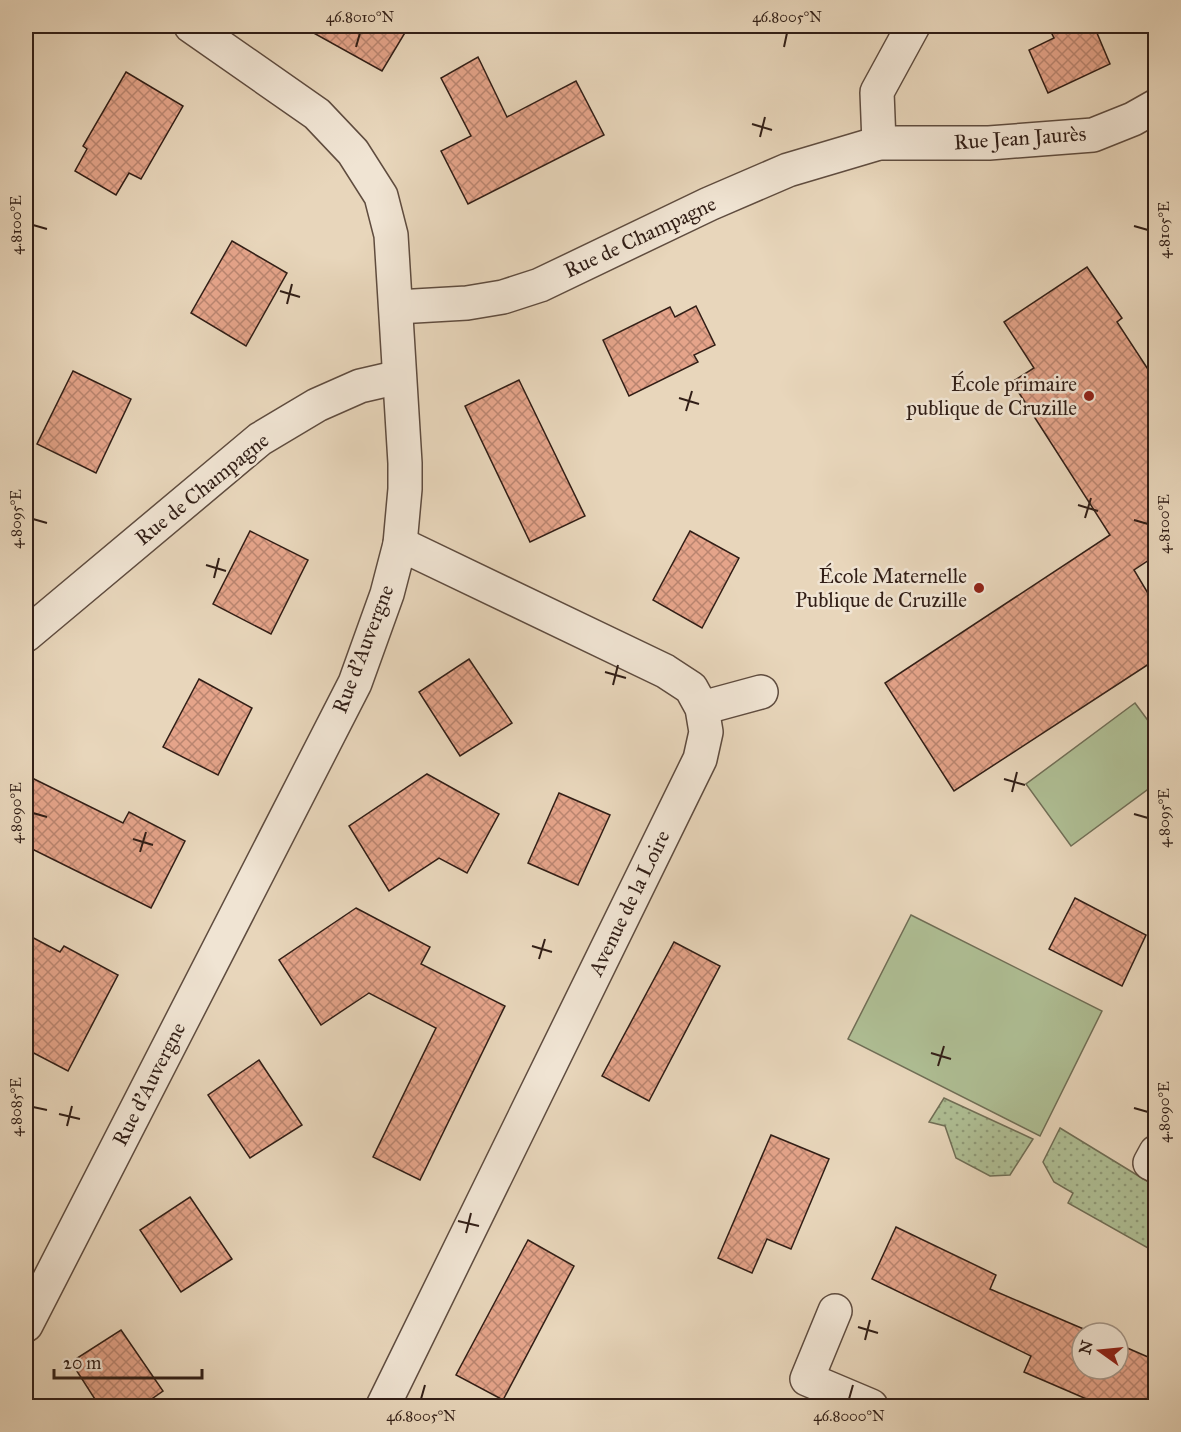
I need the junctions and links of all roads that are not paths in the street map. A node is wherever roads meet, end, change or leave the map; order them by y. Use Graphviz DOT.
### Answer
graph roads {
  1 [pos="191,26"];
  2 [pos="913,26"];
  3 [pos="1155,106"];
  4 [pos="879,143"];
  5 [pos="397,307"];
  6 [pos="399,377"];
  7 [pos="400,544"];
  8 [pos="26,635"];
  9 [pos="761,692"];
  10 [pos="702,708"];
  11 [pos="1155,1152"];
  12 [pos="1155,1166"];
  13 [pos="835,1311"];
  14 [pos="26,1325"];
  15 [pos="383,1407"];
  16 [pos="870,1407"];
  1 -- 5 [label="street, Rue d'Auvergne"];
  2 -- 4 [label="street"];
  3 -- 4 [label="street, Rue Jean Jaurès"];
  4 -- 5 [label="street, Rue de Champagne"];
  5 -- 6 [label="street, Rue d'Auvergne"];
  6 -- 7 [label="street, Rue d'Auvergne"];
  6 -- 8 [label="street, Rue de Champagne"];
  7 -- 10 [label="street, Avenue de la Loire"];
  7 -- 14 [label="street, Rue d'Auvergne"];
  9 -- 10 [label="street"];
  10 -- 15 [label="street, Avenue de la Loire"];
  11 -- 12 [label="street"];
  13 -- 16 [label="street"];
}
